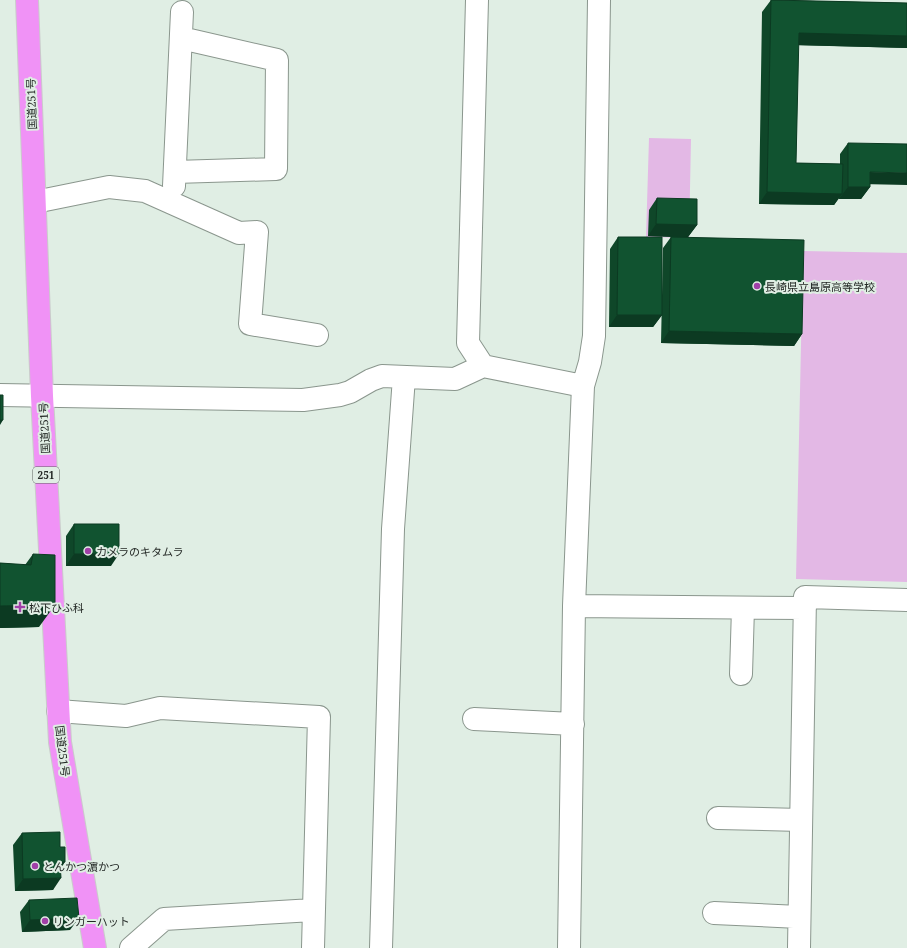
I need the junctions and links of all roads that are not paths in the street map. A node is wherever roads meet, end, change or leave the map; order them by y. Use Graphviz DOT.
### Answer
graph roads {
  1 [pos="27,0"];
  2 [pos="477,0"];
  3 [pos="599,0"];
  4 [pos="182,12"];
  5 [pos="181,38"];
  6 [pos="175,172"];
  7 [pos="35,202"];
  8 [pos="174,204"];
  9 [pos="317,335"];
  10 [pos="483,366"];
  11 [pos="404,377"];
  12 [pos="583,386"];
  13 [pos="0,395"];
  14 [pos="42,396"];
  15 [pos="907,600"];
  16 [pos="574,606"];
  17 [pos="743,608"];
  18 [pos="805,608"];
  19 [pos="741,674"];
  20 [pos="58,712"];
  21 [pos="474,719"];
  22 [pos="573,724"];
  23 [pos="718,818"];
  24 [pos="801,820"];
  25 [pos="313,910"];
  26 [pos="714,913"];
  27 [pos="799,917"];
  28 [pos="95,948"];
  29 [pos="131,948"];
  30 [pos="313,948"];
  31 [pos="381,948"];
  32 [pos="569,948"];
  33 [pos="799,948"];
  1 -- 7 [label="highway, 国道251号 / 251"];
  2 -- 10 [label="street"];
  3 -- 12 [label="street"];
  4 -- 5 [label="street"];
  5 -- 6 [label="street"];
  5 -- 6 [label="street"];
  6 -- 8 [label="street"];
  7 -- 8 [label="street"];
  7 -- 14 [label="highway, 国道251号 / 251"];
  8 -- 9 [label="street"];
  10 -- 11 [label="street"];
  10 -- 12 [label="street"];
  11 -- 14 [label="street"];
  11 -- 31 [label="street"];
  12 -- 16 [label="street"];
  13 -- 14 [label="street"];
  14 -- 20 [label="highway, 国道251号 / 251"];
  15 -- 18 [label="street"];
  16 -- 17 [label="street"];
  16 -- 22 [label="street"];
  17 -- 18 [label="street"];
  17 -- 19 [label="street"];
  18 -- 24 [label="street"];
  20 -- 25 [label="street"];
  20 -- 28 [label="highway, 国道251号 / 251"];
  21 -- 22 [label="street"];
  22 -- 32 [label="street"];
  23 -- 24 [label="street"];
  24 -- 27 [label="street"];
  25 -- 29 [label="street"];
  25 -- 30 [label="street"];
  26 -- 27 [label="street"];
  27 -- 33 [label="street"];
}
